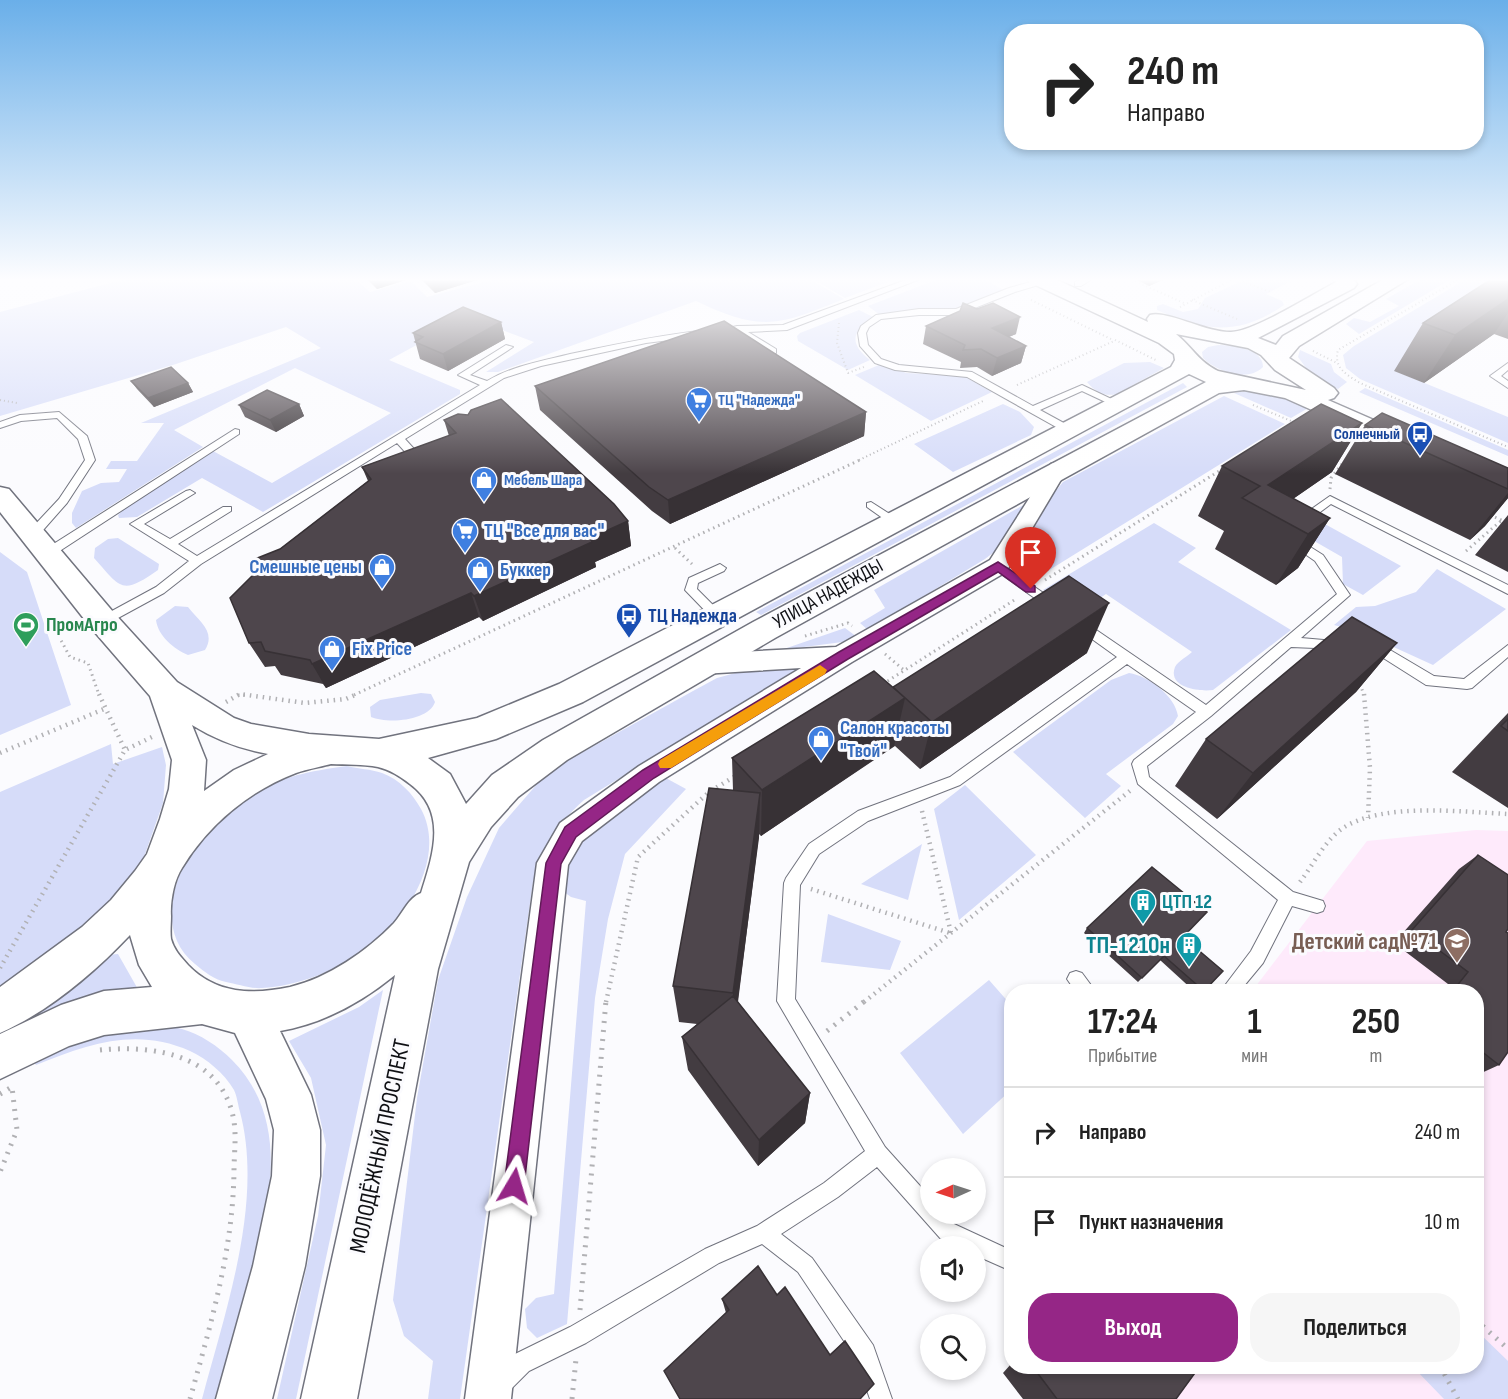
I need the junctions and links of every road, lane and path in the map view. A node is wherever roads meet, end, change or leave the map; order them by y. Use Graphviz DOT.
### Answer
graph roads {
  1 [pos="633,343"];
  2 [pos="649,343"];
  3 [pos="760,343"];
  4 [pos="835,343"];
  5 [pos="864,343"];
  6 [pos="1107,343"];
  7 [pos="1170,343"];
  8 [pos="1190,343"];
  9 [pos="1254,343"];
  10 [pos="1290,343"];
  11 [pos="1349,343"];
  12 [pos="508,347"];
  13 [pos="773,351"];
  14 [pos="657,352"];
  15 [pos="1185,355"];
  16 [pos="1281,361"];
  17 [pos="1508,366"];
  18 [pos="848,373"];
  19 [pos="487,384"];
  20 [pos="1508,385"];
  21 [pos="1246,390"];
  22 [pos="1002,392"];
  23 [pos="1117,404"];
  24 [pos="1034,409"];
  25 [pos="0,424"];
  26 [pos="1295,424"];
  27 [pos="1070,429"];
  28 [pos="235,432"];
  29 [pos="398,438"];
  30 [pos="1508,447"];
  31 [pos="1350,458"];
  32 [pos="425,467"];
  33 [pos="1058,468"];
  34 [pos="190,493"];
  35 [pos="0,495"];
  36 [pos="1330,499"];
  37 [pos="871,505"];
  38 [pos="227,509"];
  39 [pos="1502,520"];
  40 [pos="895,522"];
  41 [pos="172,543"];
  42 [pos="40,544"];
  43 [pos="197,561"];
  44 [pos="1453,562"];
  45 [pos="998,566"];
  46 [pos="720,568"];
  47 [pos="1508,590"];
  48 [pos="718,616"];
  49 [pos="103,621"];
  50 [pos="56,631"];
  51 [pos="1290,642"];
  52 [pos="1351,647"];
  53 [pos="1508,650"];
  54 [pos="843,655"];
  55 [pos="1125,658"];
  56 [pos="702,664"];
  57 [pos="105,709"];
  58 [pos="1206,712"];
  59 [pos="190,720"];
  60 [pos="338,749"];
  61 [pos="125,750"];
  62 [pos="0,753"];
  63 [pos="378,753"];
  64 [pos="1143,780"];
  65 [pos="918,794"];
  66 [pos="1508,814"];
  67 [pos="1368,818"];
  68 [pos="163,864"];
  69 [pos="445,876"];
  70 [pos="792,883"];
  71 [pos="1288,898"];
  72 [pos="1317,906"];
  73 [pos="951,933"];
  74 [pos="0,968"];
  75 [pos="1235,984"];
  76 [pos="200,1003"];
  77 [pos="0,1011"];
  78 [pos="248,1014"];
  79 [pos="811,1044"];
  80 [pos="94,1051"];
  81 [pos="8,1075"];
  82 [pos="878,1154"];
  83 [pos="0,1172"];
  84 [pos="920,1201"];
  85 [pos="941,1224"];
  86 [pos="764,1233"];
  87 [pos="1004,1258"];
  88 [pos="1484,1328"];
  89 [pos="1508,1350"];
  90 [pos="1444,1374"];
  91 [pos="489,1396"];
  92 [pos="190,1399"];
  93 [pos="244,1399"];
  94 [pos="329,1399"];
  95 [pos="881,1399"];
  96 [pos="1458,1399"];
  1 -- 19 [label="lane"];
  2 -- 14 [label="lane"];
  3 -- 13 [label="lane"];
  4 -- 18 [label="path"];
  5 -- 22 [label="lane"];
  6 -- 22 [label="path"];
  7 -- 15 [label="main road"];
  8 -- 15 [label="main road, УЛИЦА НАДЕЖДЫ"];
  9 -- 16 [label="main road"];
  10 -- 16 [label="main road"];
  11 -- 30 [label="path"];
  12 -- 19 [label="lane"];
  15 -- 21 [label="main road"];
  15 -- 23 [label="main road, УЛИЦА НАДЕЖДЫ"];
  16 -- 21 [label="main road"];
  16 -- 21 [label="main road"];
  17 -- 20 [label="lane"];
  19 -- 29 [label="lane"];
  21 -- 26 [label="path"];
  21 -- 33 [label="main road, УЛИЦА НАДЕЖДЫ"];
  22 -- 24 [label="lane"];
  22 -- 59 [label="path"];
  23 -- 24 [label="lane"];
  23 -- 27 [label="main road, УЛИЦА НАДЕЖДЫ"];
  24 -- 27 [label="lane"];
  25 -- 42 [label="lane"];
  27 -- 40 [label="main road, УЛИЦА НАДЕЖДЫ"];
  28 -- 42 [label="lane"];
  29 -- 32 [label="lane"];
  29 -- 43 [label="lane"];
  31 -- 36 [label="path"];
  33 -- 45 [label="street"];
  33 -- 56 [label="main road, УЛИЦА НАДЕЖДЫ"];
  34 -- 41 [label="lane"];
  35 -- 42 [label="main road, МОЛОДЁЖНЫЙ ПРОСПЕКТ"];
  36 -- 44 [label="lane"];
  36 -- 51 [label="lane"];
  37 -- 40 [label="lane"];
  38 -- 41 [label="lane"];
  39 -- 44 [label="path"];
  40 -- 48 [label="main road, УЛИЦА НАДЕЖДЫ"];
  41 -- 43 [label="lane"];
  42 -- 49 [label="main road, МОЛОДЁЖНЫЙ ПРОСПЕКТ"];
  43 -- 49 [label="lane"];
  44 -- 47 [label="lane"];
  45 -- 54 [label="street"];
  45 -- 55 [label="lane"];
  46 -- 48 [label="lane"];
  48 -- 63 [label="main road, УЛИЦА НАДЕЖДЫ"];
  49 -- 59 [label="main road, МОЛОДЁЖНЫЙ ПРОСПЕКТ"];
  50 -- 57 [label="path"];
  51 -- 52 [label="lane"];
  51 -- 58 [label="lane"];
  52 -- 53 [label="lane"];
  52 -- 67 [label="path"];
  54 -- 56 [label="street"];
  54 -- 91 [label="street"];
  55 -- 58 [label="lane"];
  55 -- 65 [label="lane"];
  56 -- 69 [label="main road, УЛИЦА НАДЕЖДЫ"];
  57 -- 61 [label="path"];
  57 -- 62 [label="path"];
  58 -- 64 [label="lane"];
  59 -- 60 [label="main road, МОЛОДЁЖНЫЙ ПРОСПЕКТ"];
  59 -- 61 [label="path"];
  59 -- 68 [label="main road, МОЛОДЁЖНЫЙ ПРОСПЕКТ"];
  60 -- 63 [label="main road, МОЛОДЁЖНЫЙ ПРОСПЕКТ"];
  60 -- 68 [label="main road, МОЛОДЁЖНЫЙ ПРОСПЕКТ"];
  61 -- 74 [label="path"];
  63 -- 69 [label="main road, МОЛОДЁЖНЫЙ ПРОСПЕКТ"];
  64 -- 71 [label="lane"];
  64 -- 73 [label="path"];
  65 -- 70 [label="lane"];
  65 -- 73 [label="path"];
  66 -- 67 [label="path"];
  67 -- 71 [label="path"];
  68 -- 76 [label="main road, МОЛОДЁЖНЫЙ ПРОСПЕКТ"];
  68 -- 77 [label="main road"];
  69 -- 78 [label="main road, МОЛОДЁЖНЫЙ ПРОСПЕКТ"];
  69 -- 94 [label="main road, МОЛОДЁЖНЫЙ ПРОСПЕКТ"];
  70 -- 73 [label="path"];
  70 -- 79 [label="lane"];
  71 -- 72 [label="lane"];
  71 -- 75 [label="lane"];
  73 -- 79 [label="path"];
  76 -- 78 [label="main road, МОЛОДЁЖНЫЙ ПРОСПЕКТ"];
  76 -- 81 [label="main road"];
  78 -- 93 [label="main road"];
  79 -- 82 [label="lane"];
  80 -- 92 [label="path"];
  81 -- 83 [label="path"];
  82 -- 84 [label="lane"];
  82 -- 86 [label="lane"];
  85 -- 87 [label="lane"];
  86 -- 91 [label="lane"];
  86 -- 95 [label="lane"];
  88 -- 89 [label="path"];
  90 -- 96 [label="path"];
}
